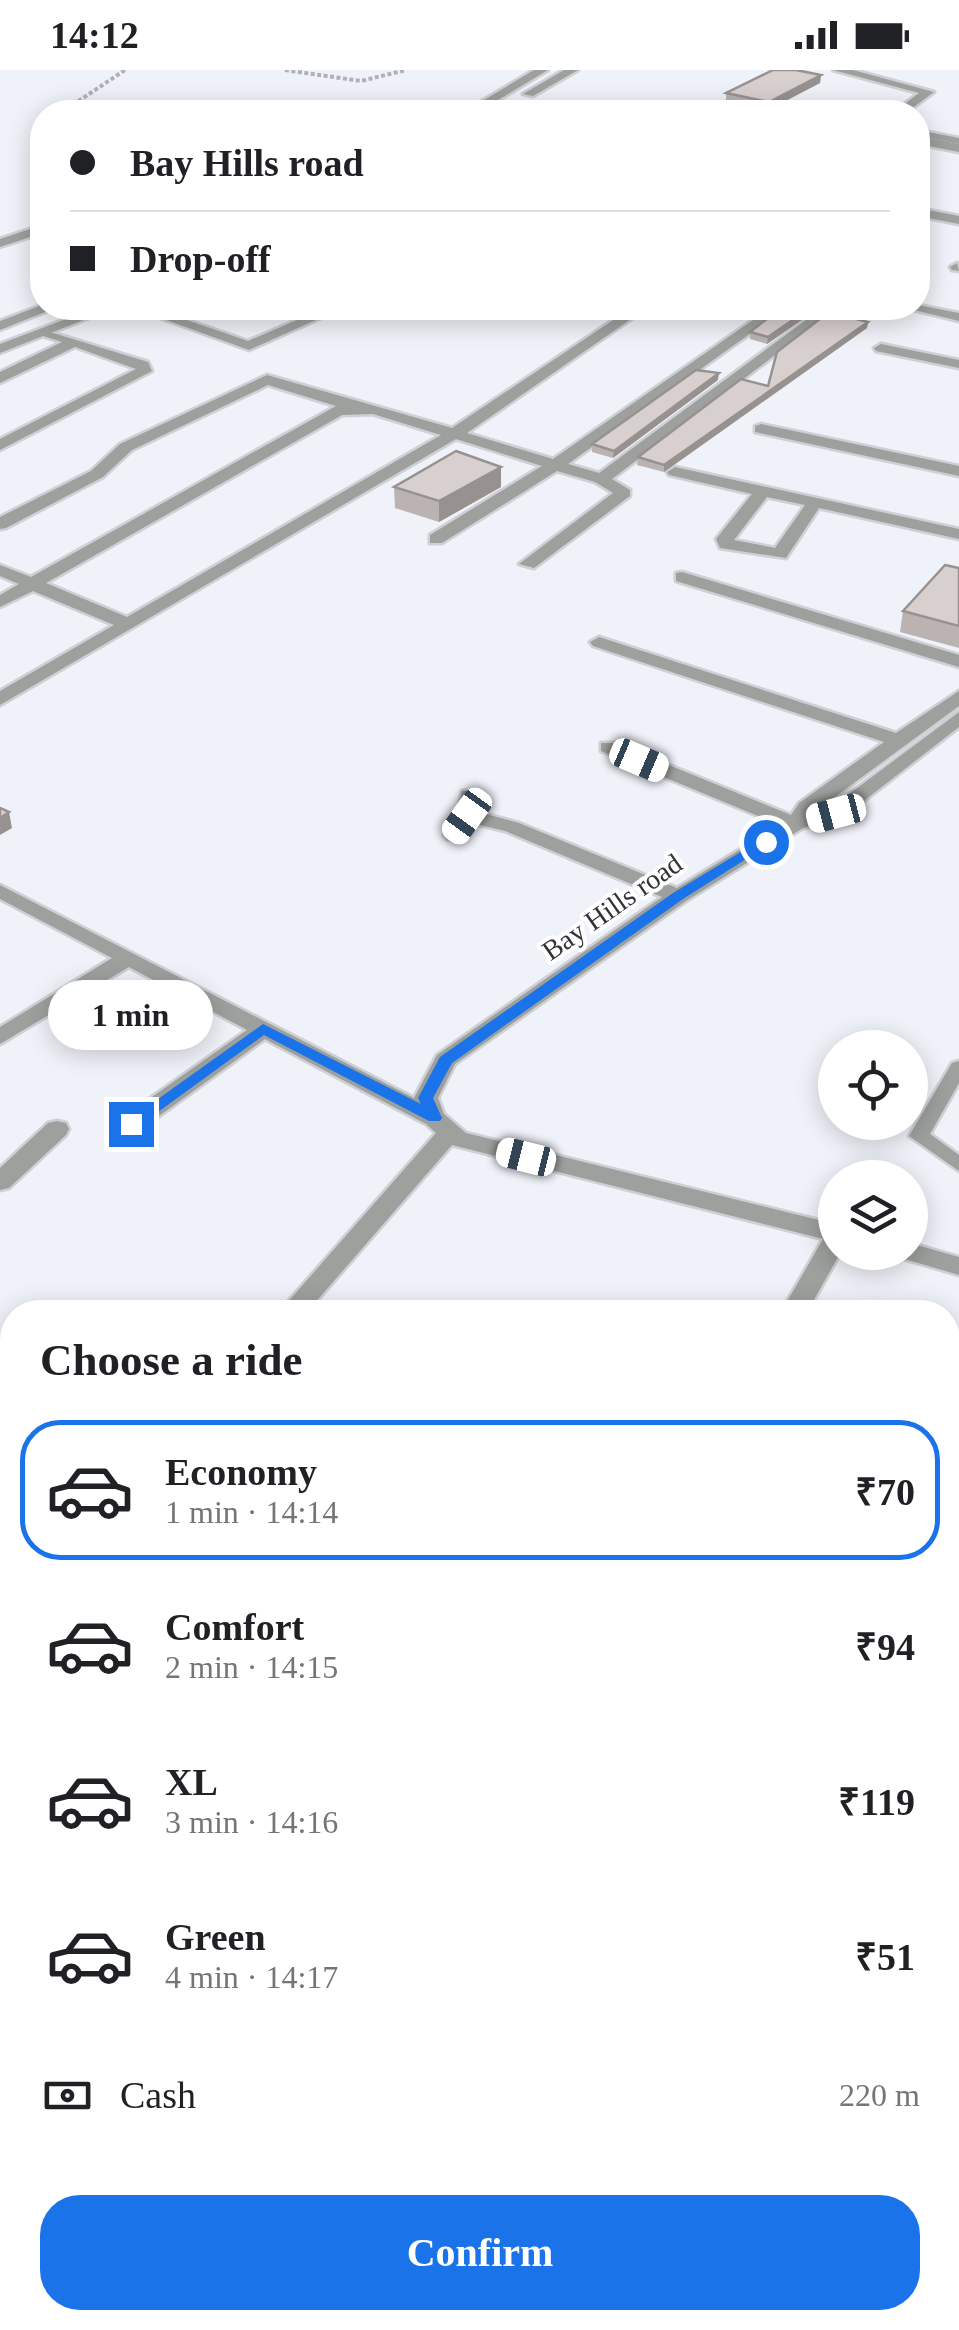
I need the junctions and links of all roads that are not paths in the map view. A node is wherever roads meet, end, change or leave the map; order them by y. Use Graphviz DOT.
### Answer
graph roads {
  1 [pos="542,70"];
  2 [pos="572,70"];
  3 [pos="839,70"];
  4 [pos="491,100"];
  5 [pos="521,100"];
  6 [pos="917,100"];
  7 [pos="930,139"];
  8 [pos="959,144"];
  9 [pos="930,214"];
  10 [pos="959,220"];
  11 [pos="30,233"];
  12 [pos="0,243"];
  13 [pos="930,311"];
  14 [pos="30,315"];
  15 [pos="959,316"];
  16 [pos="76,320"];
  17 [pos="174,320"];
  18 [pos="310,320"];
  19 [pos="615,320"];
  20 [pos="762,320"];
  21 [pos="814,320"];
  22 [pos="0,326"];
  23 [pos="45,332"];
  24 [pos="74,342"];
  25 [pos="881,348"];
  26 [pos="0,349"];
  27 [pos="959,364"];
  28 [pos="0,378"];
  29 [pos="354,408"];
  30 [pos="761,429"];
  31 [pos="454,434"];
  32 [pos="0,445"];
  33 [pos="959,446"];
  34 [pos="555,465"];
  35 [pos="941,468"];
  36 [pos="675,472"];
  37 [pos="959,472"];
  38 [pos="601,479"];
  39 [pos="763,491"];
  40 [pos="815,502"];
  41 [pos="0,524"];
  42 [pos="959,534"];
  43 [pos="436,539"];
  44 [pos="528,564"];
  45 [pos="0,570"];
  46 [pos="682,578"];
  47 [pos="32,584"];
  48 [pos="0,602"];
  49 [pos="129,625"];
  50 [pos="600,642"];
  51 [pos="959,661"];
  52 [pos="959,697"];
  53 [pos="0,699"];
  54 [pos="959,718"];
  55 [pos="898,740"];
  56 [pos="608,747"];
  57 [pos="796,824"];
  58 [pos="454,835"];
  59 [pos="0,891"];
  60 [pos="678,896"];
  61 [pos="128,958"];
  62 [pos="263,1029"];
  63 [pos="0,1037"];
  64 [pos="959,1067"];
  65 [pos="131,1124"];
  66 [pos="442,1125"];
  67 [pos="58,1129"];
  68 [pos="959,1164"];
  69 [pos="2,1177"];
  70 [pos="818,1228"];
  71 [pos="928,1257"];
  72 [pos="959,1266"];
  73 [pos="818,1270"];
  74 [pos="302,1300"];
  75 [pos="801,1300"];
  1 -- 4 [label="street"];
  2 -- 5 [label="street"];
  3 -- 6 [label="street"];
  7 -- 8 [label="street"];
  9 -- 10 [label="street"];
  11 -- 12 [label="street"];
  13 -- 15 [label="street"];
  14 -- 22 [label="street"];
  16 -- 23 [label="street"];
  17 -- 18 [label="street"];
  19 -- 31 [label="street"];
  20 -- 34 [label="street"];
  21 -- 38 [label="street"];
  23 -- 24 [label="street"];
  23 -- 26 [label="street"];
  24 -- 28 [label="street"];
  24 -- 32 [label="street"];
  25 -- 27 [label="street"];
  29 -- 31 [label="street"];
  29 -- 41 [label="street"];
  29 -- 47 [label="street"];
  30 -- 35 [label="street"];
  31 -- 34 [label="street"];
  31 -- 49 [label="street"];
  33 -- 35 [label="street"];
  34 -- 38 [label="street"];
  34 -- 43 [label="street"];
  35 -- 37 [label="street"];
  36 -- 39 [label="street"];
  38 -- 44 [label="street"];
  39 -- 40 [label="street"];
  39 -- 40 [label="street"];
  40 -- 42 [label="street"];
  45 -- 47 [label="street"];
  46 -- 51 [label="street"];
  47 -- 48 [label="street"];
  47 -- 49 [label="street"];
  49 -- 53 [label="street"];
  50 -- 55 [label="street"];
  52 -- 55 [label="street, Bay Hills road"];
  54 -- 57 [label="street"];
  55 -- 57 [label="street, Bay Hills road"];
  56 -- 57 [label="street"];
  57 -- 60 [label="street, Bay Hills road"];
  58 -- 60 [label="street"];
  59 -- 61 [label="street"];
  60 -- 66 [label="street, Bay Hills road"];
  61 -- 62 [label="street"];
  61 -- 63 [label="street"];
  62 -- 65 [label="street"];
  62 -- 66 [label="street"];
  64 -- 68 [label="lane"];
  66 -- 70 [label="street"];
  66 -- 74 [label="street"];
  67 -- 69 [label="street"];
  71 -- 72 [label="street"];
  73 -- 75 [label="street"];
}
